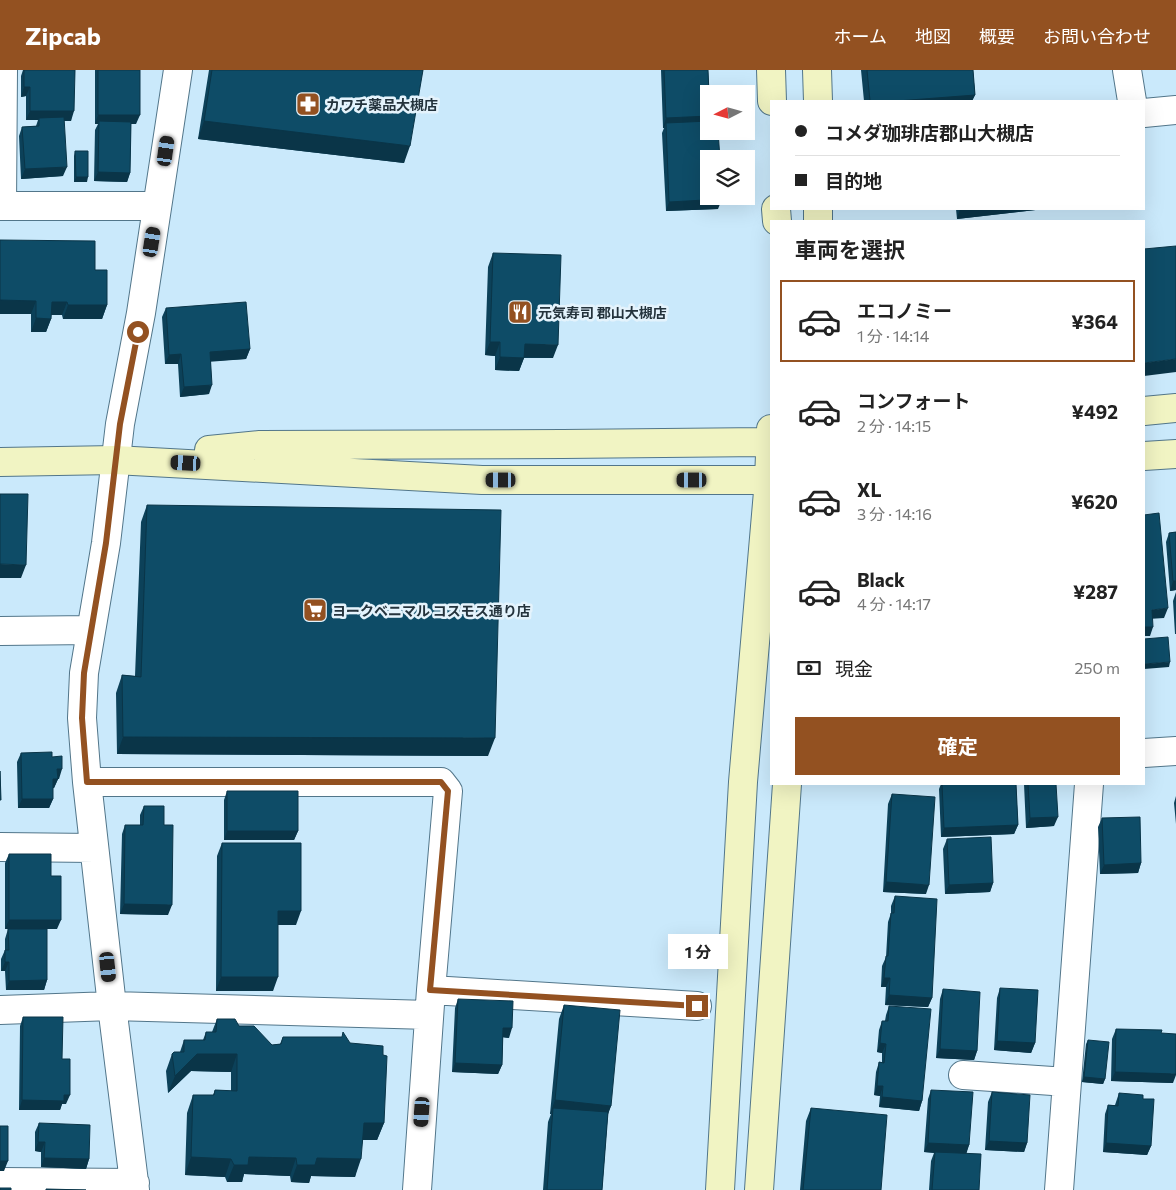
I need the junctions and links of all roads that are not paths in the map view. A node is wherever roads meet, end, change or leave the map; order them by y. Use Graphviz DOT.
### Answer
graph roads {
  1 [pos="3,70"];
  2 [pos="178,70"];
  3 [pos="771,70"];
  4 [pos="817,70"];
  5 [pos="1127,70"];
  6 [pos="772,100"];
  7 [pos="818,100"];
  8 [pos="1132,100"];
  9 [pos="1176,110"];
  10 [pos="1145,112"];
  11 [pos="1,206"];
  12 [pos="158,206"];
  13 [pos="1176,408"];
  14 [pos="1145,411"];
  15 [pos="770,438"];
  16 [pos="1176,454"];
  17 [pos="1145,456"];
  18 [pos="115,460"];
  19 [pos="0,462"];
  20 [pos="770,480"];
  21 [pos="91,630"];
  22 [pos="0,631"];
  23 [pos="1176,751"];
  24 [pos="1145,754"];
  25 [pos="87,782"];
  26 [pos="787,785"];
  27 [pos="1088,785"];
  28 [pos="0,848"];
  29 [pos="94,848"];
  30 [pos="430,1002"];
  31 [pos="112,1006"];
  32 [pos="697,1006"];
  33 [pos="0,1010"];
  34 [pos="963,1075"];
  35 [pos="1066,1082"];
  36 [pos="0,1182"];
  37 [pos="135,1186"];
  38 [pos="417,1190"];
  39 [pos="720,1190"];
  40 [pos="759,1190"];
  41 [pos="1059,1190"];
  1 -- 11 [label="street"];
  2 -- 12 [label="street"];
  3 -- 6 [label="street"];
  4 -- 7 [label="street"];
  5 -- 8 [label="street"];
  9 -- 10 [label="street"];
  11 -- 12 [label="street"];
  12 -- 18 [label="street"];
  13 -- 14 [label="street"];
  15 -- 18 [label="street"];
  16 -- 17 [label="street"];
  18 -- 19 [label="street"];
  18 -- 20 [label="street"];
  18 -- 21 [label="street"];
  20 -- 39 [label="street"];
  21 -- 22 [label="street"];
  21 -- 25 [label="street"];
  23 -- 24 [label="street"];
  25 -- 29 [label="street"];
  25 -- 30 [label="street"];
  26 -- 40 [label="street"];
  27 -- 35 [label="street"];
  28 -- 29 [label="street"];
  29 -- 31 [label="street"];
  30 -- 31 [label="street"];
  30 -- 32 [label="street"];
  30 -- 38 [label="street"];
  31 -- 33 [label="street"];
  31 -- 37 [label="street"];
  34 -- 35 [label="street"];
  35 -- 41 [label="street"];
  36 -- 37 [label="street"];
}
